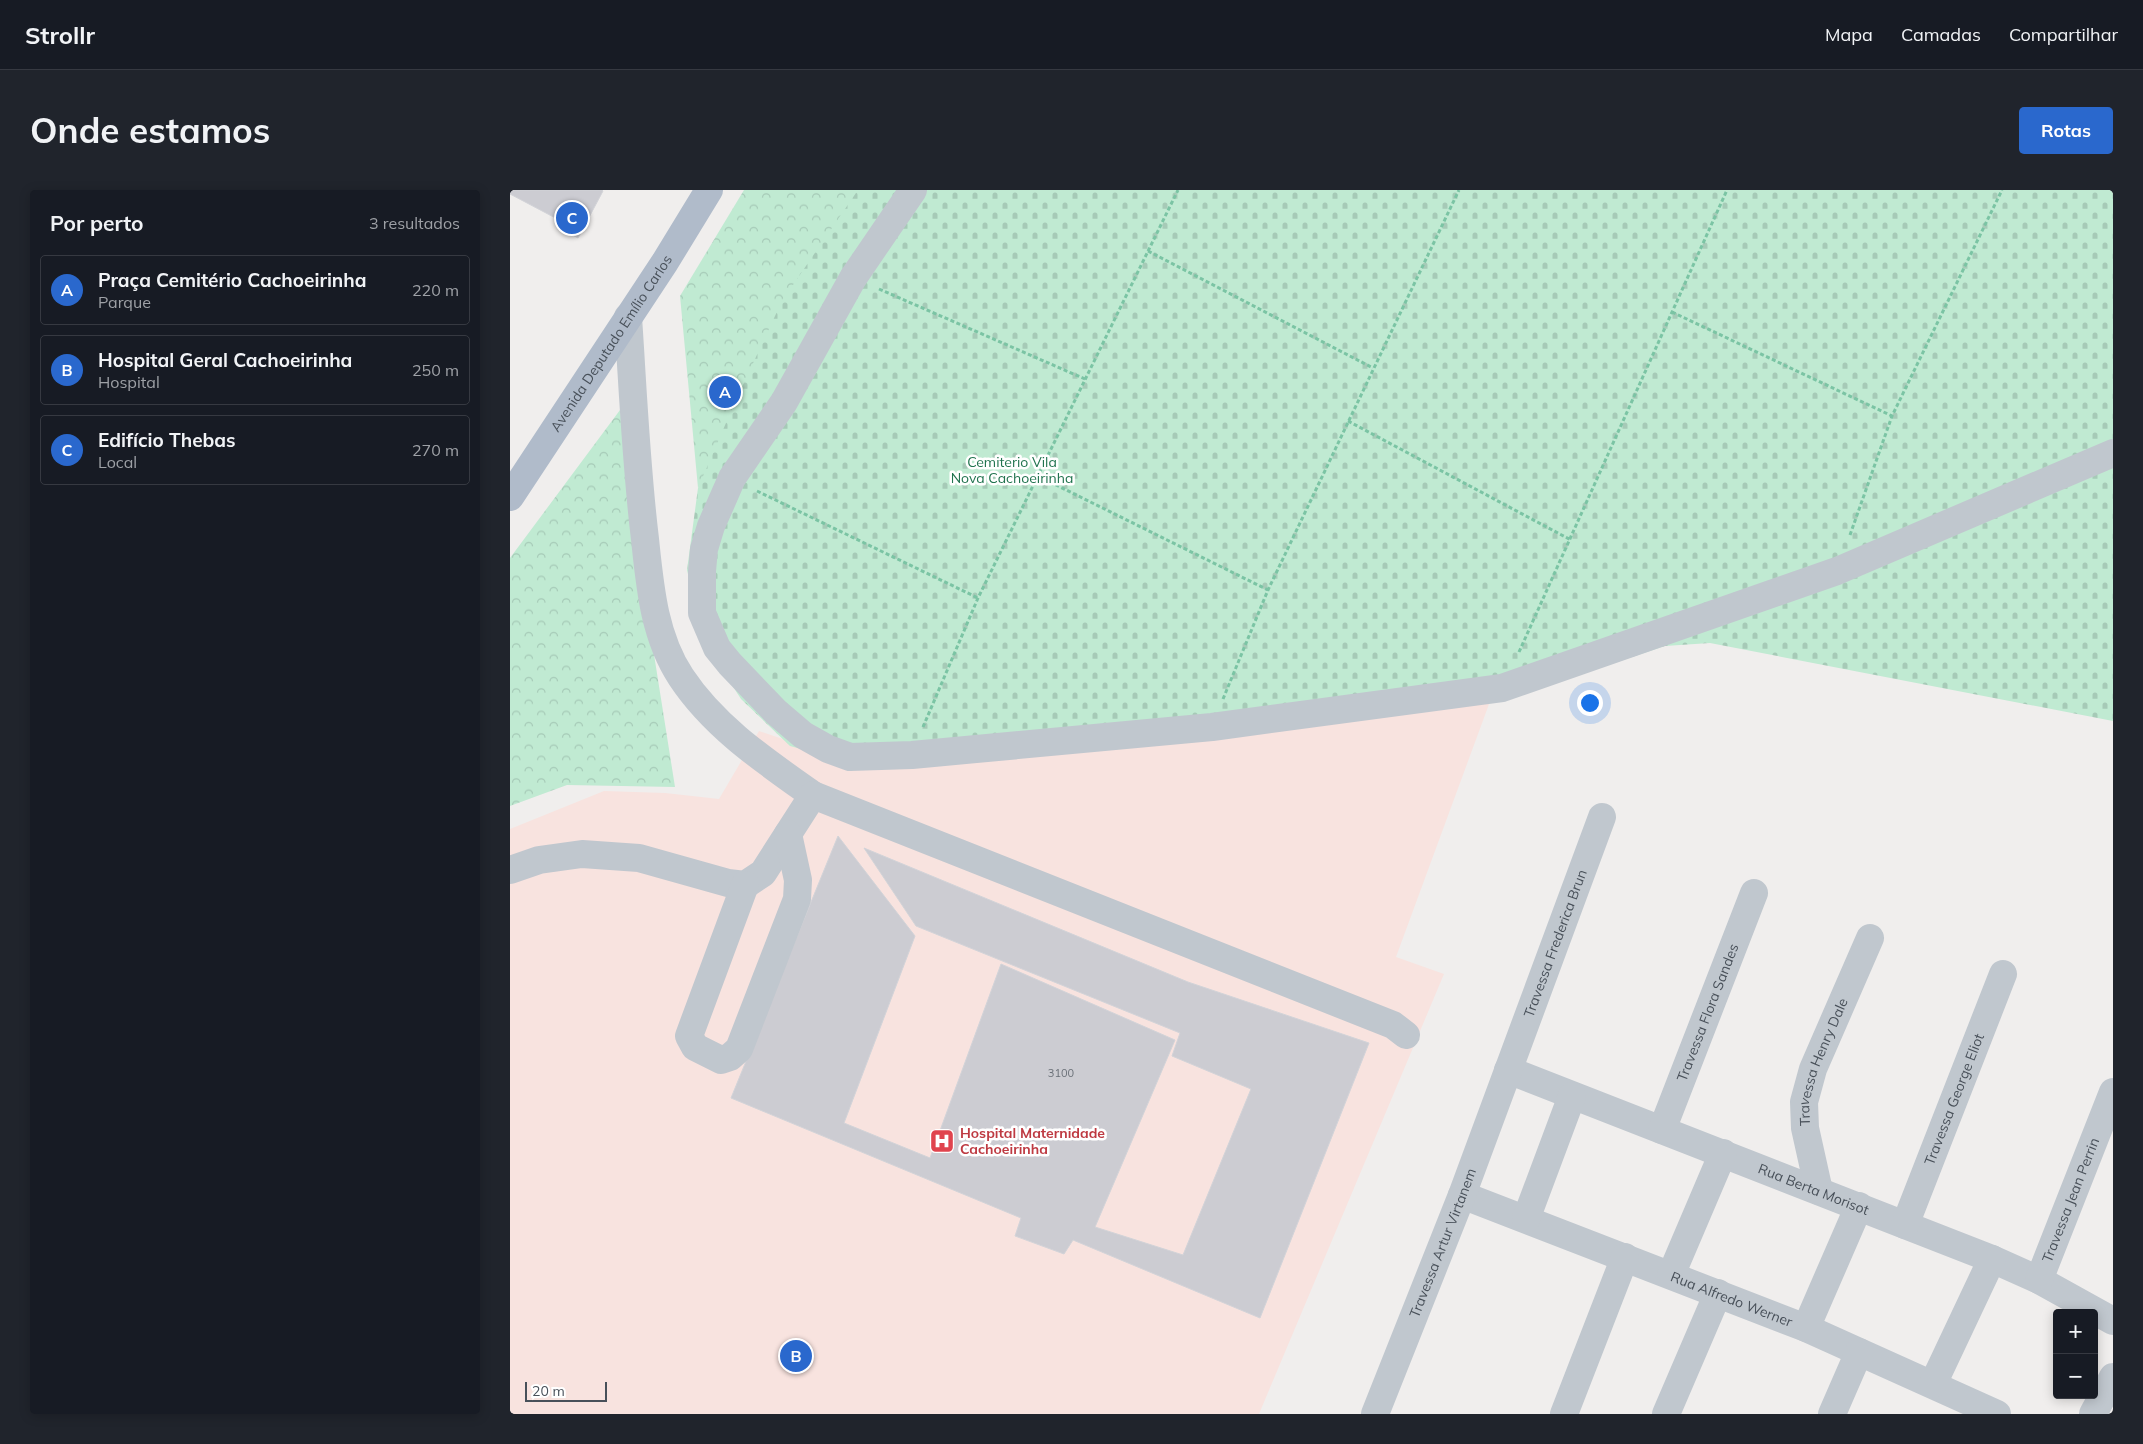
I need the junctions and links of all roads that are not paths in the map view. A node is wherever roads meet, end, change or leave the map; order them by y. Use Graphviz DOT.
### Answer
graph roads {
  1 [pos="709,190"];
  2 [pos="913,190"];
  3 [pos="628,317"];
  4 [pos="2113,453"];
  5 [pos="510,497"];
  6 [pos="812,795"];
  7 [pos="1602,817"];
  8 [pos="788,834"];
  9 [pos="510,870"];
  10 [pos="745,885"];
  11 [pos="1754,894"];
  12 [pos="1870,938"];
  13 [pos="2002,974"];
  14 [pos="1406,1035"];
  15 [pos="1508,1070"];
  16 [pos="2113,1092"];
  17 [pos="1572,1096"];
  18 [pos="1662,1130"];
  19 [pos="1723,1153"];
  20 [pos="1819,1191"];
  21 [pos="1462,1195"];
  22 [pos="1859,1206"];
  23 [pos="1526,1219"];
  24 [pos="1905,1225"];
  25 [pos="1625,1256"];
  26 [pos="1992,1259"];
  27 [pos="1672,1275"];
  28 [pos="2039,1280"];
  29 [pos="1718,1293"];
  30 [pos="2113,1321"];
  31 [pos="1806,1328"];
  32 [pos="1860,1352"];
  33 [pos="2113,1377"];
  34 [pos="1933,1384"];
  35 [pos="1984,1411"];
  36 [pos="1375,1414"];
  37 [pos="1564,1414"];
  38 [pos="1666,1414"];
  39 [pos="1832,1414"];
  40 [pos="2093,1414"];
  1 -- 3 [label="main road, Avenida Deputado Emílio Carlos"];
  2 -- 4 [label="street"];
  3 -- 5 [label="main road, Avenida Deputado Emílio Carlos"];
  3 -- 6 [label="street"];
  6 -- 8 [label="street"];
  6 -- 14 [label="street"];
  7 -- 15 [label="street, Travessa Frederica Brun"];
  8 -- 10 [label="street"];
  8 -- 10 [label="street"];
  9 -- 10 [label="street"];
  11 -- 18 [label="street, Travessa Flora Sandes"];
  12 -- 20 [label="street, Travessa Henry Dale"];
  13 -- 24 [label="street, Travessa George Eliot"];
  15 -- 17 [label="street, Rua Berta Morisot"];
  15 -- 21 [label="street, Travessa Artur Virtanem"];
  16 -- 28 [label="street, Travessa Jean Perrin"];
  17 -- 18 [label="street, Rua Berta Morisot"];
  17 -- 23 [label="street"];
  18 -- 19 [label="street, Rua Berta Morisot"];
  19 -- 20 [label="street, Rua Berta Morisot"];
  19 -- 27 [label="street"];
  20 -- 22 [label="street, Rua Berta Morisot"];
  21 -- 23 [label="street, Rua Alfredo Werner"];
  21 -- 36 [label="street, Travessa Artur Virtanem"];
  22 -- 24 [label="street, Rua Berta Morisot"];
  22 -- 31 [label="street"];
  23 -- 25 [label="street, Rua Alfredo Werner"];
  24 -- 26 [label="street, Rua Berta Morisot"];
  25 -- 27 [label="street, Rua Alfredo Werner"];
  25 -- 37 [label="street"];
  26 -- 28 [label="street, Rua Berta Morisot"];
  26 -- 34 [label="street"];
  27 -- 29 [label="street, Rua Alfredo Werner"];
  28 -- 30 [label="street, Rua Berta Morisot"];
  29 -- 31 [label="street, Rua Alfredo Werner"];
  29 -- 38 [label="street"];
  31 -- 32 [label="street, Rua Alfredo Werner"];
  32 -- 34 [label="street, Rua Alfredo Werner"];
  32 -- 39 [label="street"];
  33 -- 40 [label="street"];
  34 -- 35 [label="street, Rua Alfredo Werner"];
}
